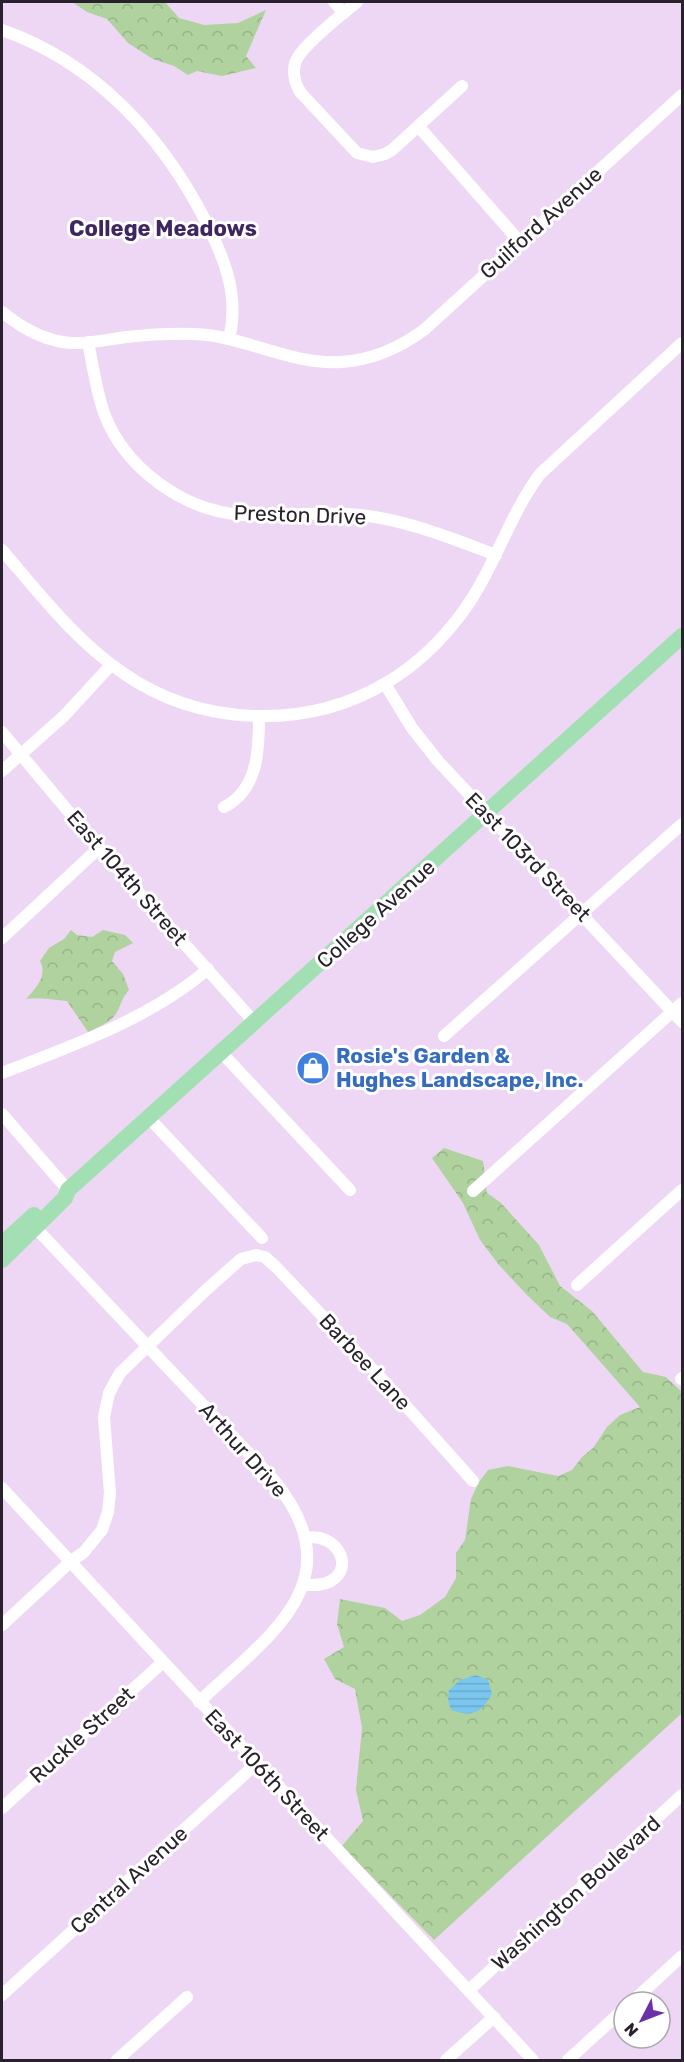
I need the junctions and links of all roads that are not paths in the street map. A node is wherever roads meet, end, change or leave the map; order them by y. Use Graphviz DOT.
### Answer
graph roads {
  1 [pos="334,2"];
  2 [pos="357,2"];
  3 [pos="344,12"];
  4 [pos="2,30"];
  5 [pos="462,86"];
  6 [pos="682,95"];
  7 [pos="419,127"];
  8 [pos="520,242"];
  9 [pos="2,312"];
  10 [pos="229,339"];
  11 [pos="88,342"];
  12 [pos="682,343"];
  13 [pos="2,550"];
  14 [pos="496,555"];
  15 [pos="682,636"];
  16 [pos="111,665"];
  17 [pos="385,684"];
  18 [pos="259,717"];
  19 [pos="2,732"];
  20 [pos="20,754"];
  21 [pos="2,771"];
  22 [pos="224,807"];
  23 [pos="487,813"];
  24 [pos="682,824"];
  25 [pos="99,848"];
  26 [pos="582,913"];
  27 [pos="2,938"];
  28 [pos="208,969"];
  29 [pos="678,1007"];
  30 [pos="682,1022"];
  31 [pos="255,1023"];
  32 [pos="444,1036"];
  33 [pos="221,1052"];
  34 [pos="2,1073"];
  35 [pos="2,1114"];
  36 [pos="149,1118"];
  37 [pos="68,1190"];
  38 [pos="682,1190"];
  39 [pos="350,1191"];
  40 [pos="473,1191"];
  41 [pos="32,1224"];
  42 [pos="262,1238"];
  43 [pos="2,1244"];
  44 [pos="2,1260"];
  45 [pos="577,1285"];
  46 [pos="148,1345"];
  47 [pos="473,1482"];
  48 [pos="2,1488"];
  49 [pos="306,1538"];
  50 [pos="70,1562"];
  51 [pos="303,1586"];
  52 [pos="2,1625"];
  53 [pos="163,1662"];
  54 [pos="199,1702"];
  55 [pos="256,1764"];
  56 [pos="682,1795"];
  57 [pos="2,1808"];
  58 [pos="682,1956"];
  59 [pos="469,1990"];
  60 [pos="645,1990"];
  61 [pos="2,1995"];
  62 [pos="187,1997"];
  63 [pos="494,2017"];
  64 [pos="612,2020"];
  65 [pos="117,2061"];
  66 [pos="446,2061"];
  67 [pos="533,2061"];
  68 [pos="568,2061"];
  1 -- 3 [label="street"];
  2 -- 3 [label="street"];
  3 -- 7 [label="street"];
  4 -- 10 [label="street"];
  5 -- 7 [label="street"];
  6 -- 8 [label="street, Guilford Avenue"];
  7 -- 8 [label="street"];
  8 -- 10 [label="street, Guilford Avenue"];
  9 -- 11 [label="street, Guilford Avenue"];
  10 -- 11 [label="street, Guilford Avenue"];
  11 -- 14 [label="street, Preston Drive"];
  12 -- 14 [label="street"];
  13 -- 16 [label="street"];
  14 -- 17 [label="street"];
  15 -- 23 [label="main road, College Avenue"];
  16 -- 18 [label="street"];
  16 -- 20 [label="street"];
  17 -- 18 [label="street"];
  17 -- 23 [label="street, East 103rd Street"];
  18 -- 22 [label="street"];
  19 -- 20 [label="street, East 104th Street"];
  20 -- 21 [label="street"];
  20 -- 25 [label="street, East 104th Street"];
  23 -- 26 [label="street, East 103rd Street"];
  23 -- 31 [label="main road, College Avenue"];
  24 -- 26 [label="street"];
  25 -- 27 [label="street"];
  25 -- 28 [label="street, East 104th Street"];
  26 -- 29 [label="street, East 103rd Street"];
  26 -- 32 [label="street"];
  28 -- 31 [label="street, East 104th Street"];
  28 -- 34 [label="street"];
  29 -- 30 [label="street, East 103rd Street"];
  29 -- 40 [label="street"];
  31 -- 33 [label="main road, College Avenue"];
  33 -- 36 [label="main road, College Avenue"];
  33 -- 39 [label="street"];
  35 -- 37 [label="street"];
  36 -- 37 [label="main road, College Avenue"];
  36 -- 42 [label="street"];
  37 -- 41 [label="main road, College Avenue"];
  38 -- 45 [label="street"];
  41 -- 43 [label="main road, College Avenue"];
  41 -- 44 [label="main road, College Avenue"];
  41 -- 46 [label="street, Arthur Drive"];
  46 -- 47 [label="street, Barbee Lane"];
  46 -- 49 [label="street, Arthur Drive"];
  46 -- 50 [label="street"];
  48 -- 50 [label="street, East 106th Street"];
  49 -- 51 [label="street, Arthur Drive"];
  49 -- 51 [label="street"];
  50 -- 52 [label="street"];
  50 -- 53 [label="street, East 106th Street"];
  51 -- 54 [label="street, Arthur Drive"];
  53 -- 54 [label="street, East 106th Street"];
  53 -- 57 [label="street, Ruckle Street"];
  54 -- 55 [label="street, East 106th Street"];
  55 -- 59 [label="street, East 106th Street"];
  55 -- 61 [label="street, Central Avenue"];
  56 -- 59 [label="street, Washington Boulevard"];
  58 -- 60 [label="street"];
  59 -- 63 [label="street, East 106th Street"];
  62 -- 65 [label="street"];
  63 -- 66 [label="street"];
  63 -- 67 [label="street, East 106th Street"];
  64 -- 68 [label="street"];
}
